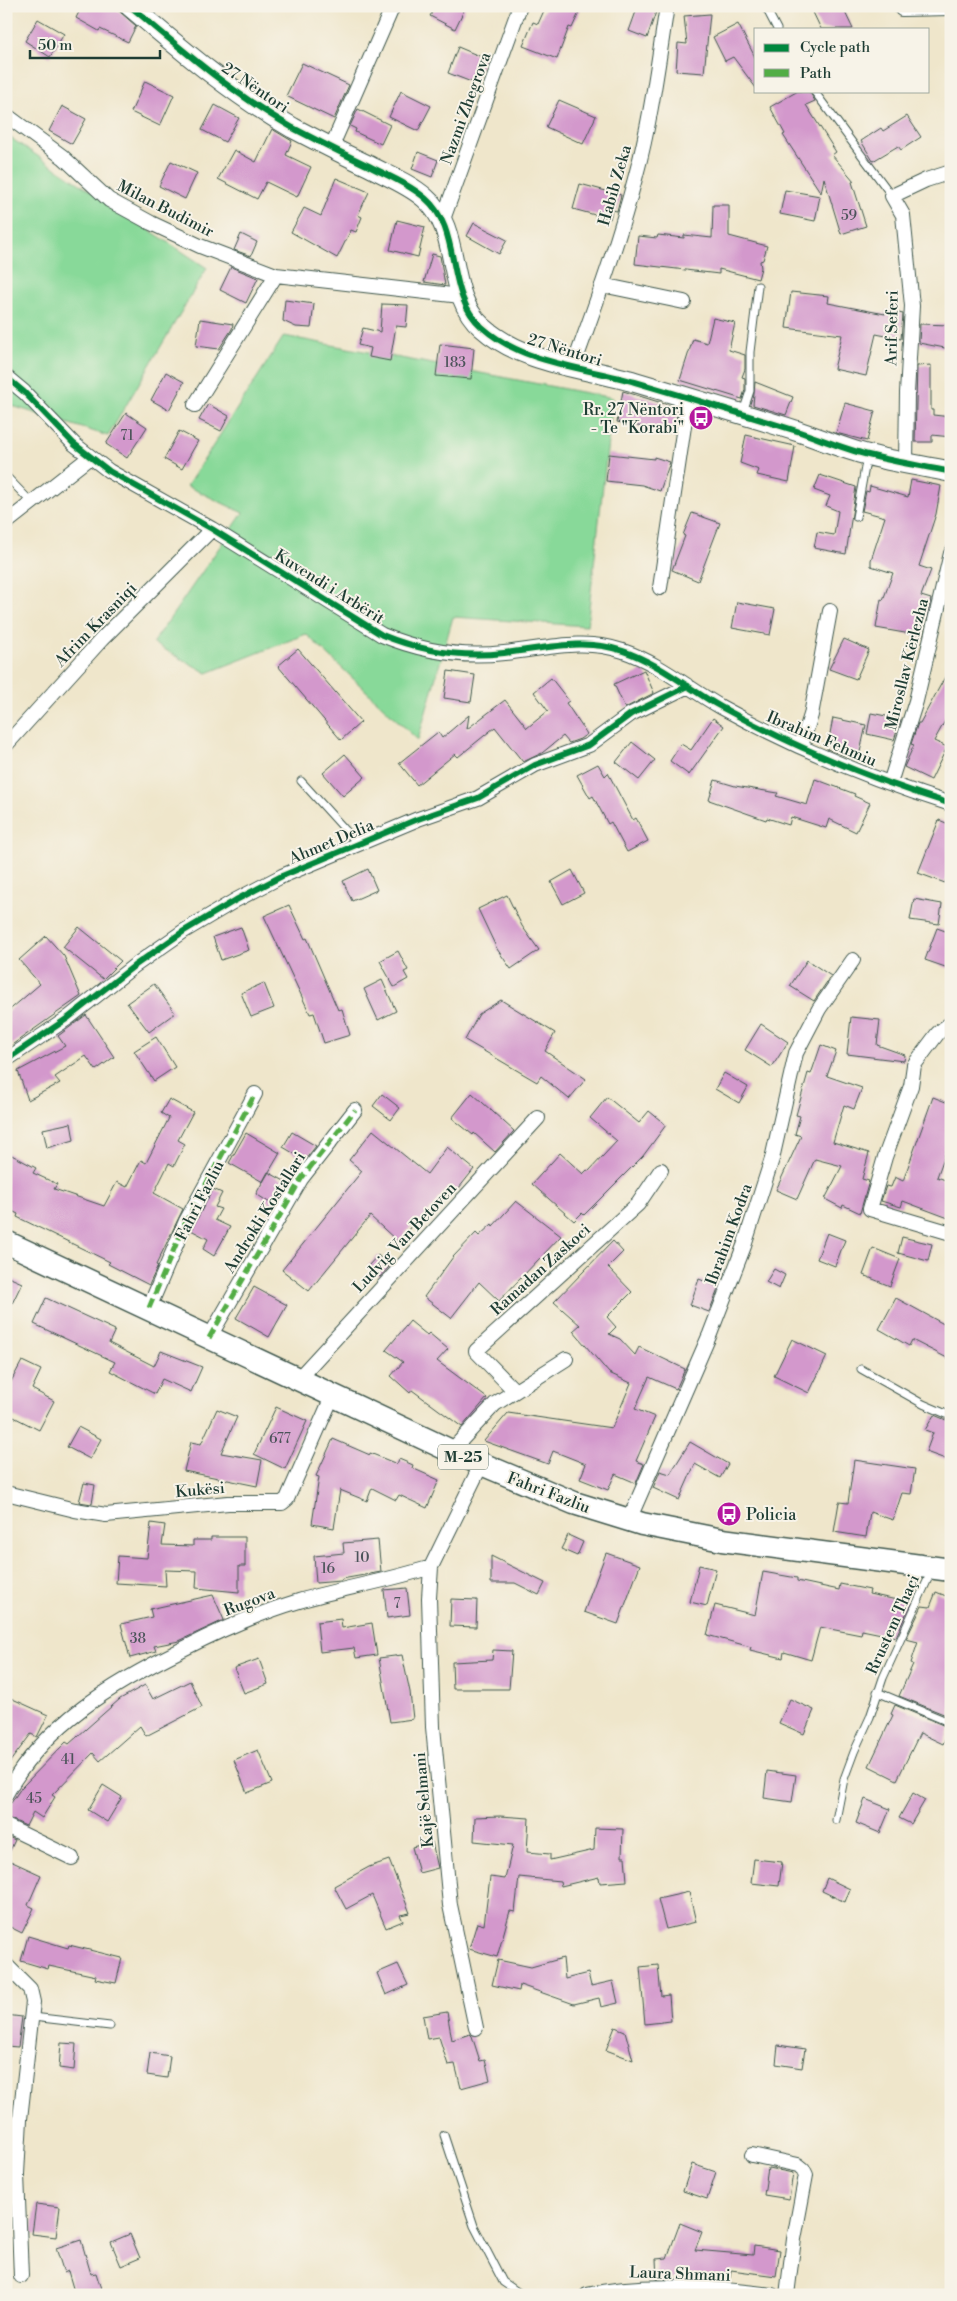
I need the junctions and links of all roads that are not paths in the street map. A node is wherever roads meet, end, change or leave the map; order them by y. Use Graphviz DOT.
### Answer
graph roads {
  1 [pos="130,6"];
  2 [pos="393,6"];
  3 [pos="520,6"];
  4 [pos="667,6"];
  5 [pos="765,6"];
  6 [pos="901,6"];
  7 [pos="951,8"];
  8 [pos="776,28"];
  9 [pos="815,92"];
  10 [pos="6,114"];
  11 [pos="331,148"];
  12 [pos="951,172"];
  13 [pos="892,196"];
  14 [pos="442,222"];
  15 [pos="276,275"];
  16 [pos="602,285"];
  17 [pos="758,286"];
  18 [pos="461,296"];
  19 [pos="684,302"];
  20 [pos="573,368"];
  21 [pos="6,377"];
  22 [pos="688,399"];
  23 [pos="195,405"];
  24 [pos="743,414"];
  25 [pos="868,455"];
  26 [pos="90,457"];
  27 [pos="906,463"];
  28 [pos="951,472"];
  29 [pos="6,476"];
  30 [pos="32,503"];
  31 [pos="856,517"];
  32 [pos="6,523"];
  33 [pos="212,529"];
  34 [pos="951,553"];
  35 [pos="660,588"];
  36 [pos="830,611"];
  37 [pos="688,686"];
  38 [pos="6,745"];
  39 [pos="801,746"];
  40 [pos="301,781"];
  41 [pos="890,783"];
  42 [pos="951,804"];
  43 [pos="359,845"];
  44 [pos="853,960"];
  45 [pos="951,1022"];
  46 [pos="6,1060"];
  47 [pos="255,1094"];
  48 [pos="355,1110"];
  49 [pos="538,1118"];
  50 [pos="661,1170"];
  51 [pos="951,1233"];
  52 [pos="6,1242"];
  53 [pos="149,1308"];
  54 [pos="209,1338"];
  55 [pos="566,1359"];
  56 [pos="861,1369"];
  57 [pos="297,1380"];
  58 [pos="514,1390"];
  59 [pos="332,1397"];
  60 [pos="951,1416"];
  61 [pos="451,1451"];
  62 [pos="481,1465"];
  63 [pos="6,1493"];
  64 [pos="629,1520"];
  65 [pos="431,1567"];
  66 [pos="942,1569"];
  67 [pos="877,1692"];
  68 [pos="951,1723"];
  69 [pos="10,1778"];
  70 [pos="6,1794"];
  71 [pos="836,1820"];
  72 [pos="6,1826"];
  73 [pos="72,1858"];
  74 [pos="6,1965"];
  75 [pos="33,2017"];
  76 [pos="110,2026"];
  77 [pos="476,2028"];
  78 [pos="444,2135"];
  79 [pos="752,2155"];
  80 [pos="21,2276"];
  81 [pos="522,2295"];
  82 [pos="587,2295"];
  83 [pos="772,2295"];
  84 [pos="787,2295"];
  1 -- 11 [label="street, 27 Nëntori"];
  2 -- 11 [label="street"];
  3 -- 14 [label="street, Nazmi Zhegrova"];
  4 -- 16 [label="street, Habib Zeka"];
  5 -- 8 [label="lane"];
  6 -- 7 [label="street"];
  9 -- 13 [label="lane"];
  10 -- 15 [label="street, Milan Budimir"];
  11 -- 14 [label="street, 27 Nëntori"];
  12 -- 13 [label="street"];
  13 -- 27 [label="street, Arif Seferi"];
  14 -- 18 [label="street, 27 Nëntori"];
  15 -- 18 [label="street, Milan Budimir"];
  15 -- 23 [label="street"];
  16 -- 19 [label="street"];
  16 -- 20 [label="street, Habib Zeka"];
  17 -- 24 [label="lane"];
  18 -- 20 [label="street, 27 Nëntori"];
  20 -- 22 [label="street, 27 Nëntori"];
  21 -- 26 [label="street, Kuvendi i Arbërit"];
  22 -- 24 [label="street, 27 Nëntori"];
  22 -- 35 [label="street"];
  24 -- 25 [label="street, 27 Nëntori"];
  25 -- 27 [label="street, 27 Nëntori"];
  25 -- 31 [label="lane"];
  26 -- 30 [label="street"];
  26 -- 33 [label="street, Kuvendi i Arbërit"];
  27 -- 28 [label="street, 27 Nëntori"];
  29 -- 30 [label="lane"];
  30 -- 32 [label="street"];
  33 -- 37 [label="street, Kuvendi i Arbërit"];
  33 -- 38 [label="street, Afrim Krasniqi"];
  34 -- 41 [label="street, Mirosllav Kërlezha"];
  36 -- 39 [label="street, Ibrahim Fehmiu"];
  37 -- 39 [label="street, Ibrahim Fehmiu"];
  37 -- 43 [label="street, Ahmet Delia"];
  39 -- 41 [label="street, Ibrahim Fehmiu"];
  40 -- 43 [label="lane, Ahmet Delia"];
  41 -- 42 [label="street, Ibrahim Fehmiu"];
  43 -- 46 [label="street, Ahmet Delia"];
  44 -- 64 [label="street, Ibrahim Kodra"];
  45 -- 51 [label="street"];
  47 -- 53 [label="street, Fahri Fazliu"];
  48 -- 54 [label="street, Androkli Kostallari"];
  49 -- 57 [label="street, Ludvig Van Betoven"];
  50 -- 58 [label="street, Ramadan Zaskoci"];
  52 -- 53 [label="main road, Fahri Fazliu / M-25"];
  53 -- 54 [label="main road, Fahri Fazliu / M-25"];
  54 -- 57 [label="main road, Fahri Fazliu / M-25"];
  55 -- 58 [label="street"];
  56 -- 60 [label="lane"];
  57 -- 59 [label="main road, Fahri Fazliu / M-25"];
  58 -- 61 [label="street"];
  59 -- 61 [label="main road, Fahri Fazliu / M-25"];
  59 -- 63 [label="street, Kukësi"];
  61 -- 62 [label="main road, Fahri Fazliu / M-25"];
  62 -- 64 [label="main road, Fahri Fazliu / M-25"];
  62 -- 65 [label="street"];
  64 -- 66 [label="main road, Fahri Fazliu / M-25"];
  65 -- 69 [label="street, Rugova"];
  65 -- 77 [label="street, Kajë Selmani"];
  66 -- 67 [label="lane, Rrustem Thaçi"];
  67 -- 68 [label="lane, Rrustem Thaçi"];
  67 -- 71 [label="lane, Rrustem Thaçi"];
  69 -- 70 [label="street, Rugova"];
  72 -- 73 [label="street"];
  74 -- 75 [label="street"];
  75 -- 76 [label="lane"];
  75 -- 80 [label="street"];
  78 -- 81 [label="lane"];
  79 -- 84 [label="street"];
  82 -- 83 [label="street, Laura Shmani"];
}
